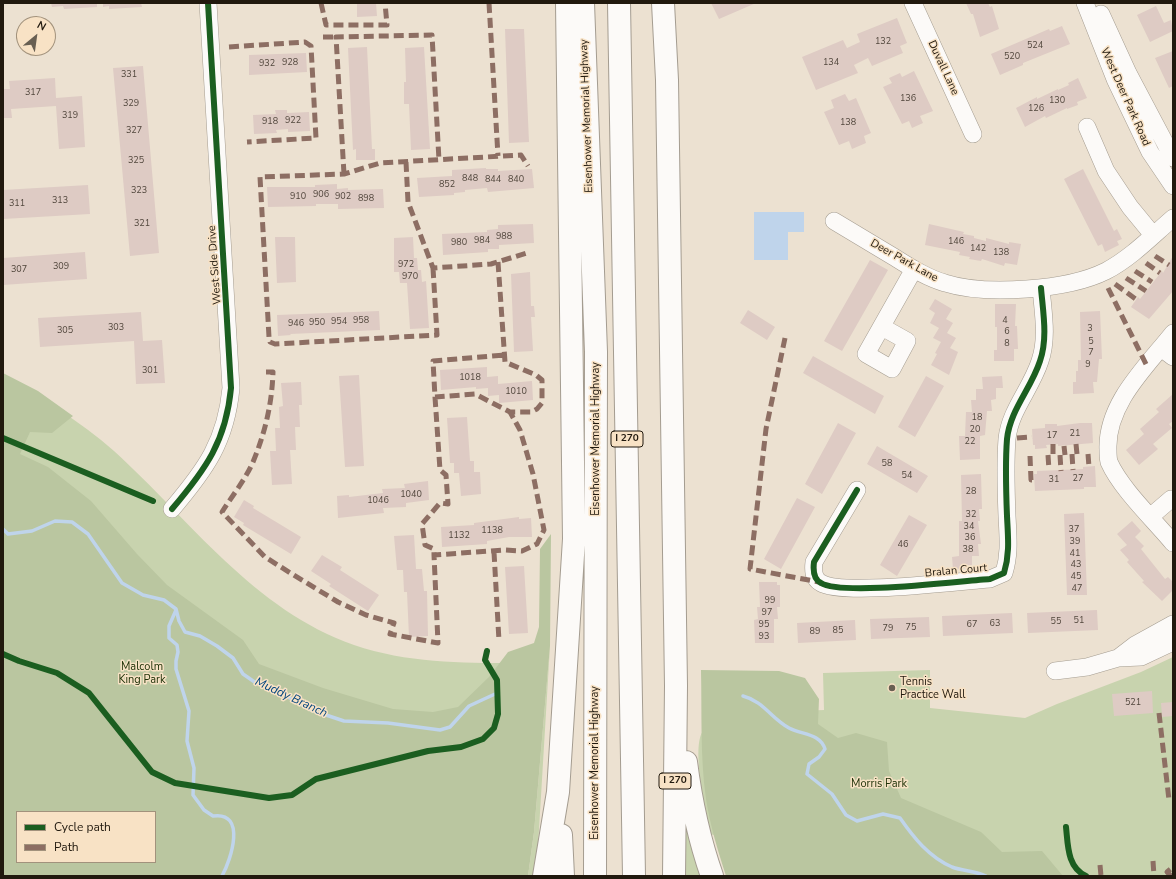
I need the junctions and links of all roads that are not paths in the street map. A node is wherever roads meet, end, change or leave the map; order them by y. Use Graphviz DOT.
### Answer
graph roads {
  1 [pos="208,3"];
  2 [pos="566,3"];
  3 [pos="583,3"];
  4 [pos="619,3"];
  5 [pos="663,3"];
  6 [pos="913,3"];
  7 [pos="1086,3"];
  8 [pos="1096,3"];
  9 [pos="1087,127"];
  10 [pos="973,134"];
  11 [pos="1173,158"];
  12 [pos="1173,186"];
  13 [pos="1173,218"];
  14 [pos="834,221"];
  15 [pos="1153,235"];
  16 [pos="914,269"];
  17 [pos="1041,288"];
  18 [pos="882,326"];
  19 [pos="1173,333"];
  20 [pos="1167,353"];
  21 [pos="857,490"];
  22 [pos="1173,501"];
  23 [pos="172,509"];
  24 [pos="1150,517"];
  25 [pos="1173,544"];
  26 [pos="1173,624"];
  27 [pos="1173,642"];
  28 [pos="1118,658"];
  29 [pos="1055,671"];
  30 [pos="676,686"];
  31 [pos="558,792"];
  32 [pos="544,876"];
  33 [pos="563,876"];
  34 [pos="596,876"];
  35 [pos="634,876"];
  36 [pos="674,876"];
  37 [pos="712,876"];
  1 -- 23 [label="street, West Side Drive"];
  2 -- 31 [label="highway"];
  3 -- 34 [label="highway, Eisenhower Memorial Highway / I 270"];
  4 -- 35 [label="highway, I 270"];
  5 -- 30 [label="highway, I 270"];
  6 -- 10 [label="street, Duvall Lane"];
  7 -- 12 [label="street, West Deer Park Road"];
  8 -- 11 [label="street, West Deer Park Road"];
  9 -- 15 [label="street"];
  13 -- 15 [label="street, Deer Park Lane"];
  14 -- 16 [label="street, Deer Park Lane"];
  15 -- 17 [label="street, Deer Park Lane"];
  16 -- 17 [label="street, Deer Park Lane"];
  16 -- 18 [label="street"];
  17 -- 21 [label="street, Bralan Court"];
  19 -- 20 [label="street"];
  20 -- 24 [label="street"];
  22 -- 24 [label="street"];
  24 -- 25 [label="street"];
  26 -- 28 [label="street"];
  27 -- 28 [label="street"];
  28 -- 29 [label="street"];
  30 -- 36 [label="highway, I 270"];
  30 -- 37 [label="highway"];
  31 -- 32 [label="highway"];
  31 -- 33 [label="highway"];
}
